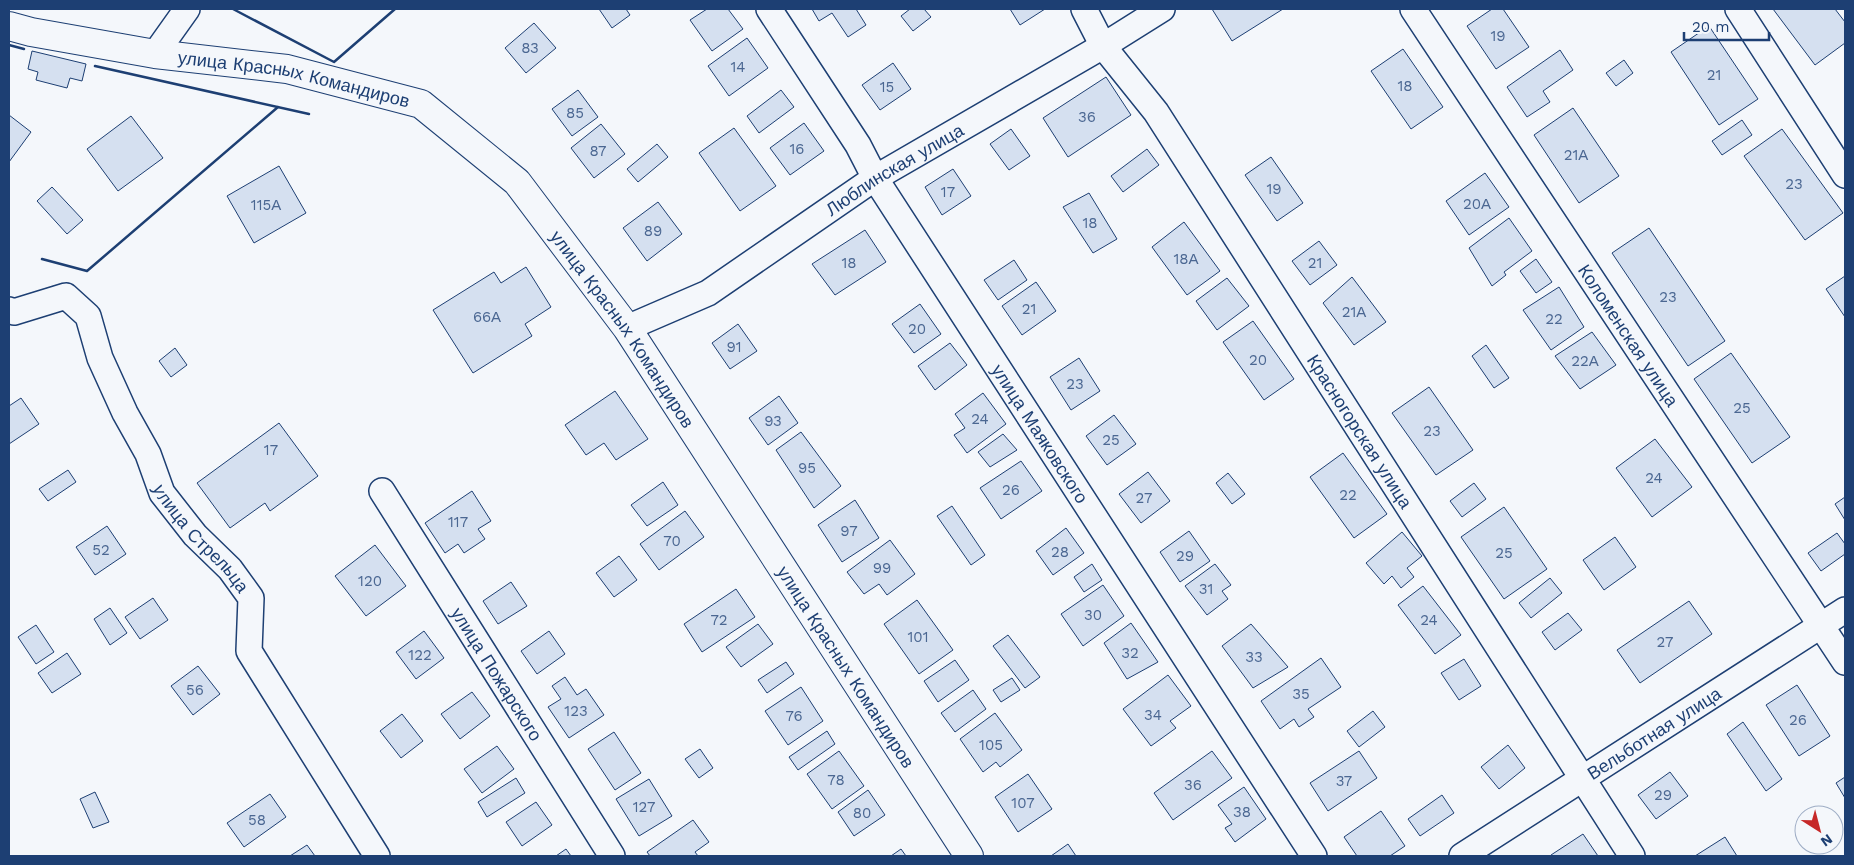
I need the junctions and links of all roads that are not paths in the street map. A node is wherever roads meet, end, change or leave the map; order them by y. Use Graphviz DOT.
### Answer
graph roads {
  1 [pos="188,9"];
  2 [pos="769,9"];
  3 [pos="1084,9"];
  4 [pos="1162,9"];
  5 [pos="1413,9"];
  6 [pos="1738,9"];
  7 [pos="9,26"];
  8 [pos="1103,46"];
  9 [pos="155,54"];
  10 [pos="1845,175"];
  11 [pos="875,178"];
  12 [pos="9,310"];
  13 [pos="627,328"];
  14 [pos="382,491"];
  15 [pos="1845,610"];
  16 [pos="1822,626"];
  17 [pos="1845,662"];
  18 [pos="1582,781"];
  19 [pos="377,856"];
  20 [pos="612,856"];
  21 [pos="968,856"];
  22 [pos="1314,856"];
  23 [pos="1462,856"];
  24 [pos="1632,856"];
  1 -- 9 [label="street, улица Красных Командиров"];
  2 -- 11 [label="street, улица Маяковского"];
  3 -- 8 [label="street, Красногорская улица"];
  4 -- 8 [label="street, Люблинская улица"];
  5 -- 16 [label="street, Коломенская улица"];
  6 -- 10 [label="street"];
  7 -- 9 [label="street"];
  8 -- 11 [label="street, Люблинская улица"];
  8 -- 18 [label="street, Красногорская улица"];
  9 -- 13 [label="street, улица Красных Командиров"];
  11 -- 13 [label="street, Люблинская улица"];
  11 -- 22 [label="street, улица Маяковского"];
  12 -- 19 [label="street, улица Стрельца"];
  13 -- 21 [label="street, улица Красных Командиров"];
  14 -- 20 [label="street, улица Пожарского"];
  15 -- 16 [label="street, Вельботная улица"];
  16 -- 17 [label="street, Коломенская улица"];
  16 -- 18 [label="street, Вельботная улица"];
  18 -- 23 [label="street, Вельботная улица"];
  18 -- 24 [label="street, Красногорская улица"];
}
